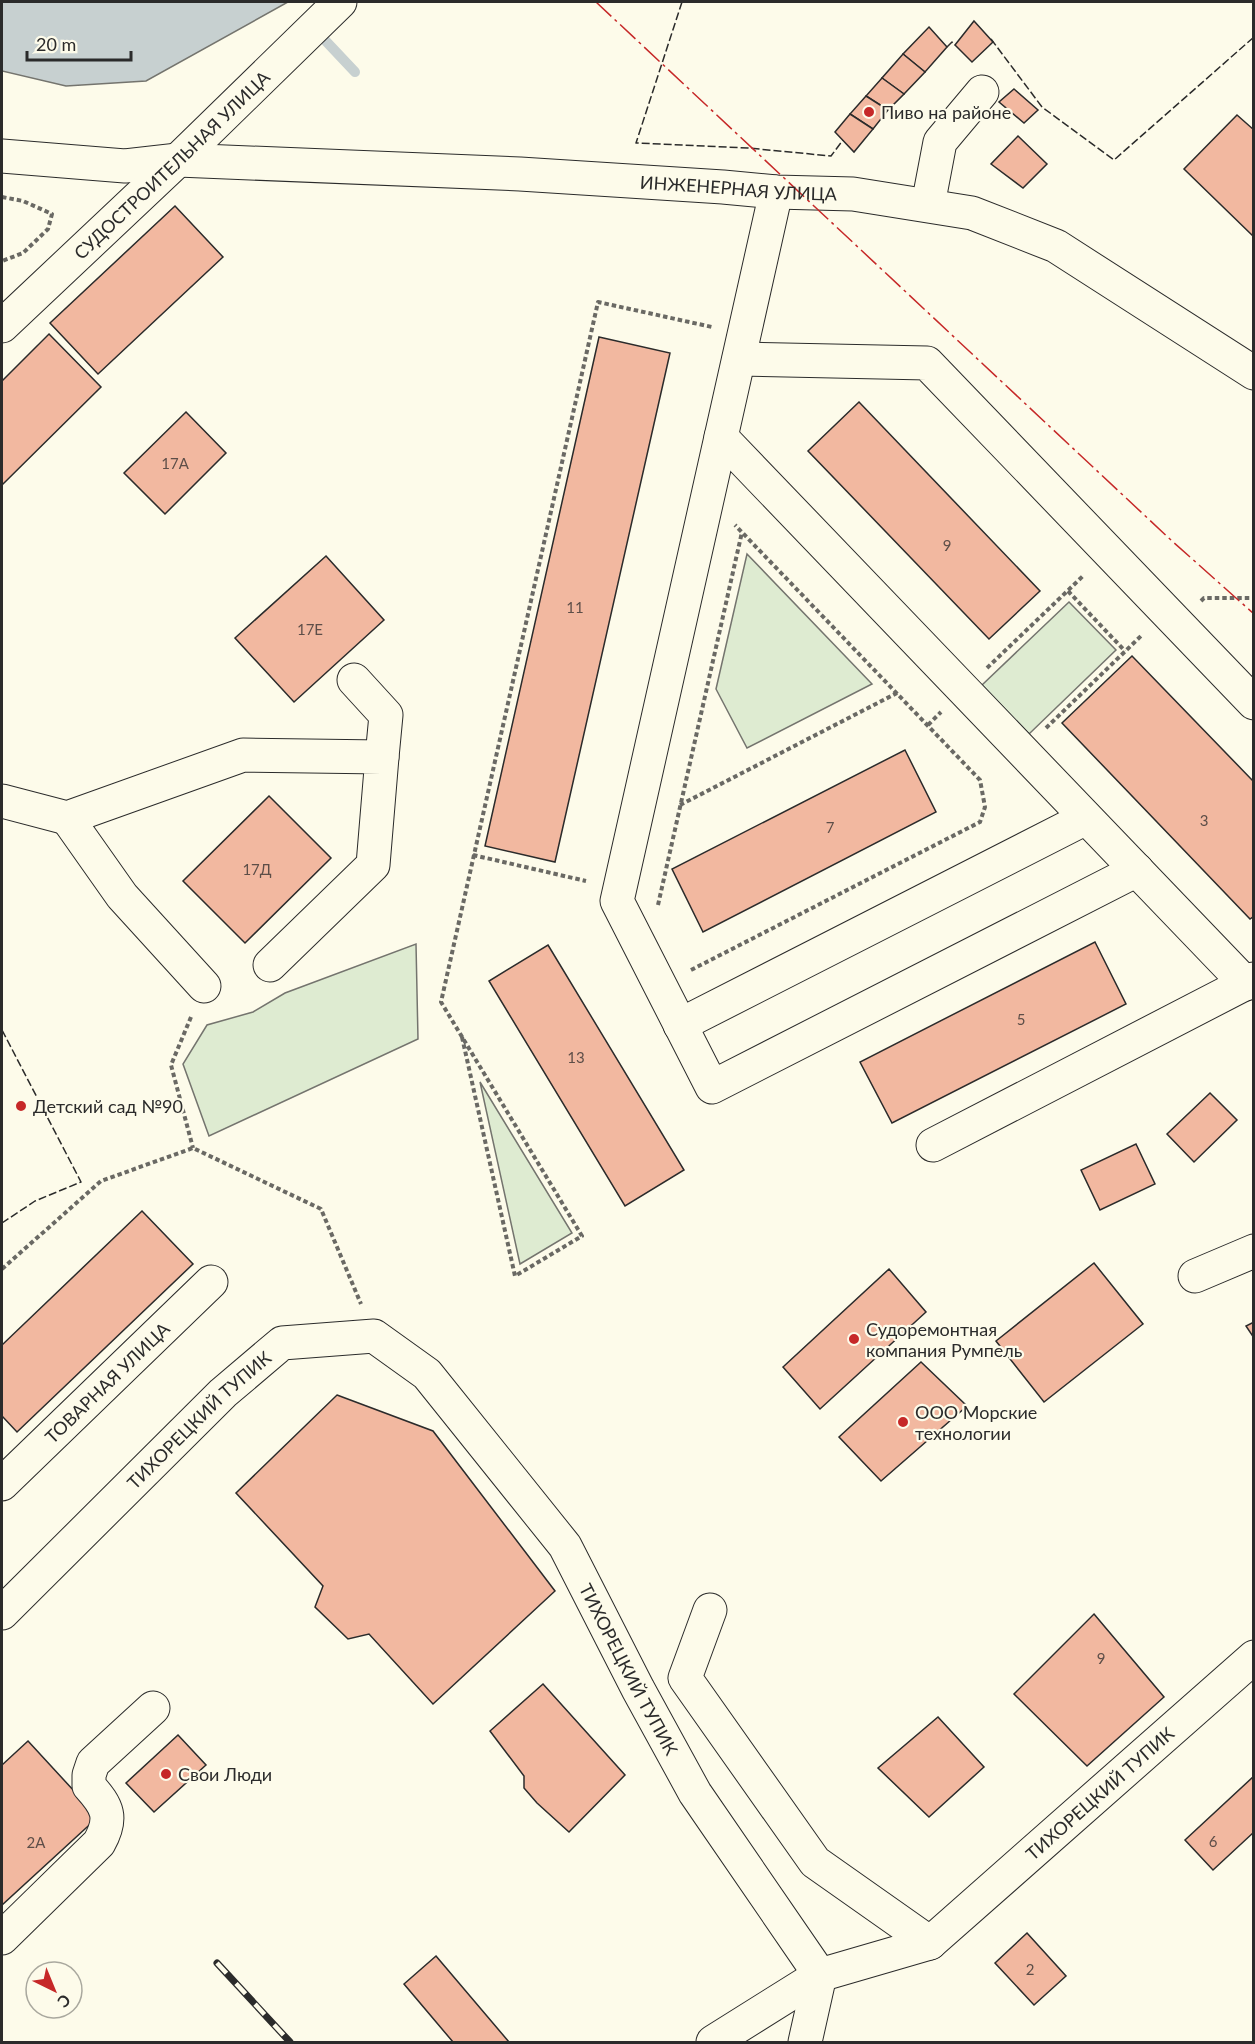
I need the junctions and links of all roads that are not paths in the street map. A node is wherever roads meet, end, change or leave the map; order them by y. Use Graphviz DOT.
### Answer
graph roads {
  1 [pos="340,2"];
  2 [pos="981,92"];
  3 [pos="2,156"];
  4 [pos="178,160"];
  5 [pos="776,192"];
  6 [pos="928,206"];
  7 [pos="2,326"];
  8 [pos="742,346"];
  9 [pos="1254,373"];
  10 [pos="721,437"];
  11 [pos="354,680"];
  12 [pos="1254,703"];
  13 [pos="382,757"];
  14 [pos="2,801"];
  15 [pos="67,818"];
  16 [pos="1086,818"];
  17 [pos="1137,870"];
  18 [pos="270,965"];
  19 [pos="1250,982"];
  20 [pos="204,986"];
  21 [pos="680,1025"];
  22 [pos="933,1145"];
  23 [pos="1254,1251"];
  24 [pos="1195,1276"];
  25 [pos="211,1282"];
  26 [pos="2,1484"];
  27 [pos="710,1610"];
  28 [pos="2,1613"];
  29 [pos="1254,1657"];
  30 [pos="153,1708"];
  31 [pos="2,1938"];
  32 [pos="930,1942"];
  33 [pos="820,1975"];
  34 [pos="713,2043"];
  35 [pos="805,2043"];
  1 -- 4 [label="street, СУДОСТРОИТЕЛЬНАЯ УЛИЦА"];
  2 -- 6 [label="street"];
  3 -- 4 [label="street, ИНЖЕНЕРНАЯ УЛИЦА"];
  4 -- 5 [label="street, ИНЖЕНЕРНАЯ УЛИЦА"];
  4 -- 7 [label="street, СУДОСТРОИТЕЛЬНАЯ УЛИЦА"];
  5 -- 6 [label="street, ИНЖЕНЕРНАЯ УЛИЦА"];
  5 -- 8 [label="street"];
  6 -- 9 [label="street, ИНЖЕНЕРНАЯ УЛИЦА"];
  8 -- 10 [label="street"];
  8 -- 12 [label="street"];
  10 -- 16 [label="street"];
  10 -- 21 [label="street"];
  11 -- 13 [label="street"];
  13 -- 15 [label="street"];
  13 -- 18 [label="street"];
  14 -- 15 [label="street"];
  15 -- 20 [label="street"];
  16 -- 17 [label="street"];
  16 -- 21 [label="street"];
  17 -- 19 [label="street"];
  17 -- 21 [label="street"];
  19 -- 22 [label="street"];
  23 -- 24 [label="street"];
  25 -- 26 [label="street, ТОВАРНАЯ УЛИЦА"];
  27 -- 32 [label="street"];
  28 -- 33 [label="street, ТИХОРЕЦКИЙ ТУПИК"];
  29 -- 32 [label="street, ТИХОРЕЦКИЙ ТУПИК"];
  30 -- 31 [label="street"];
  32 -- 33 [label="street, ТИХОРЕЦКИЙ ТУПИК"];
  33 -- 34 [label="street"];
  33 -- 35 [label="street"];
}
